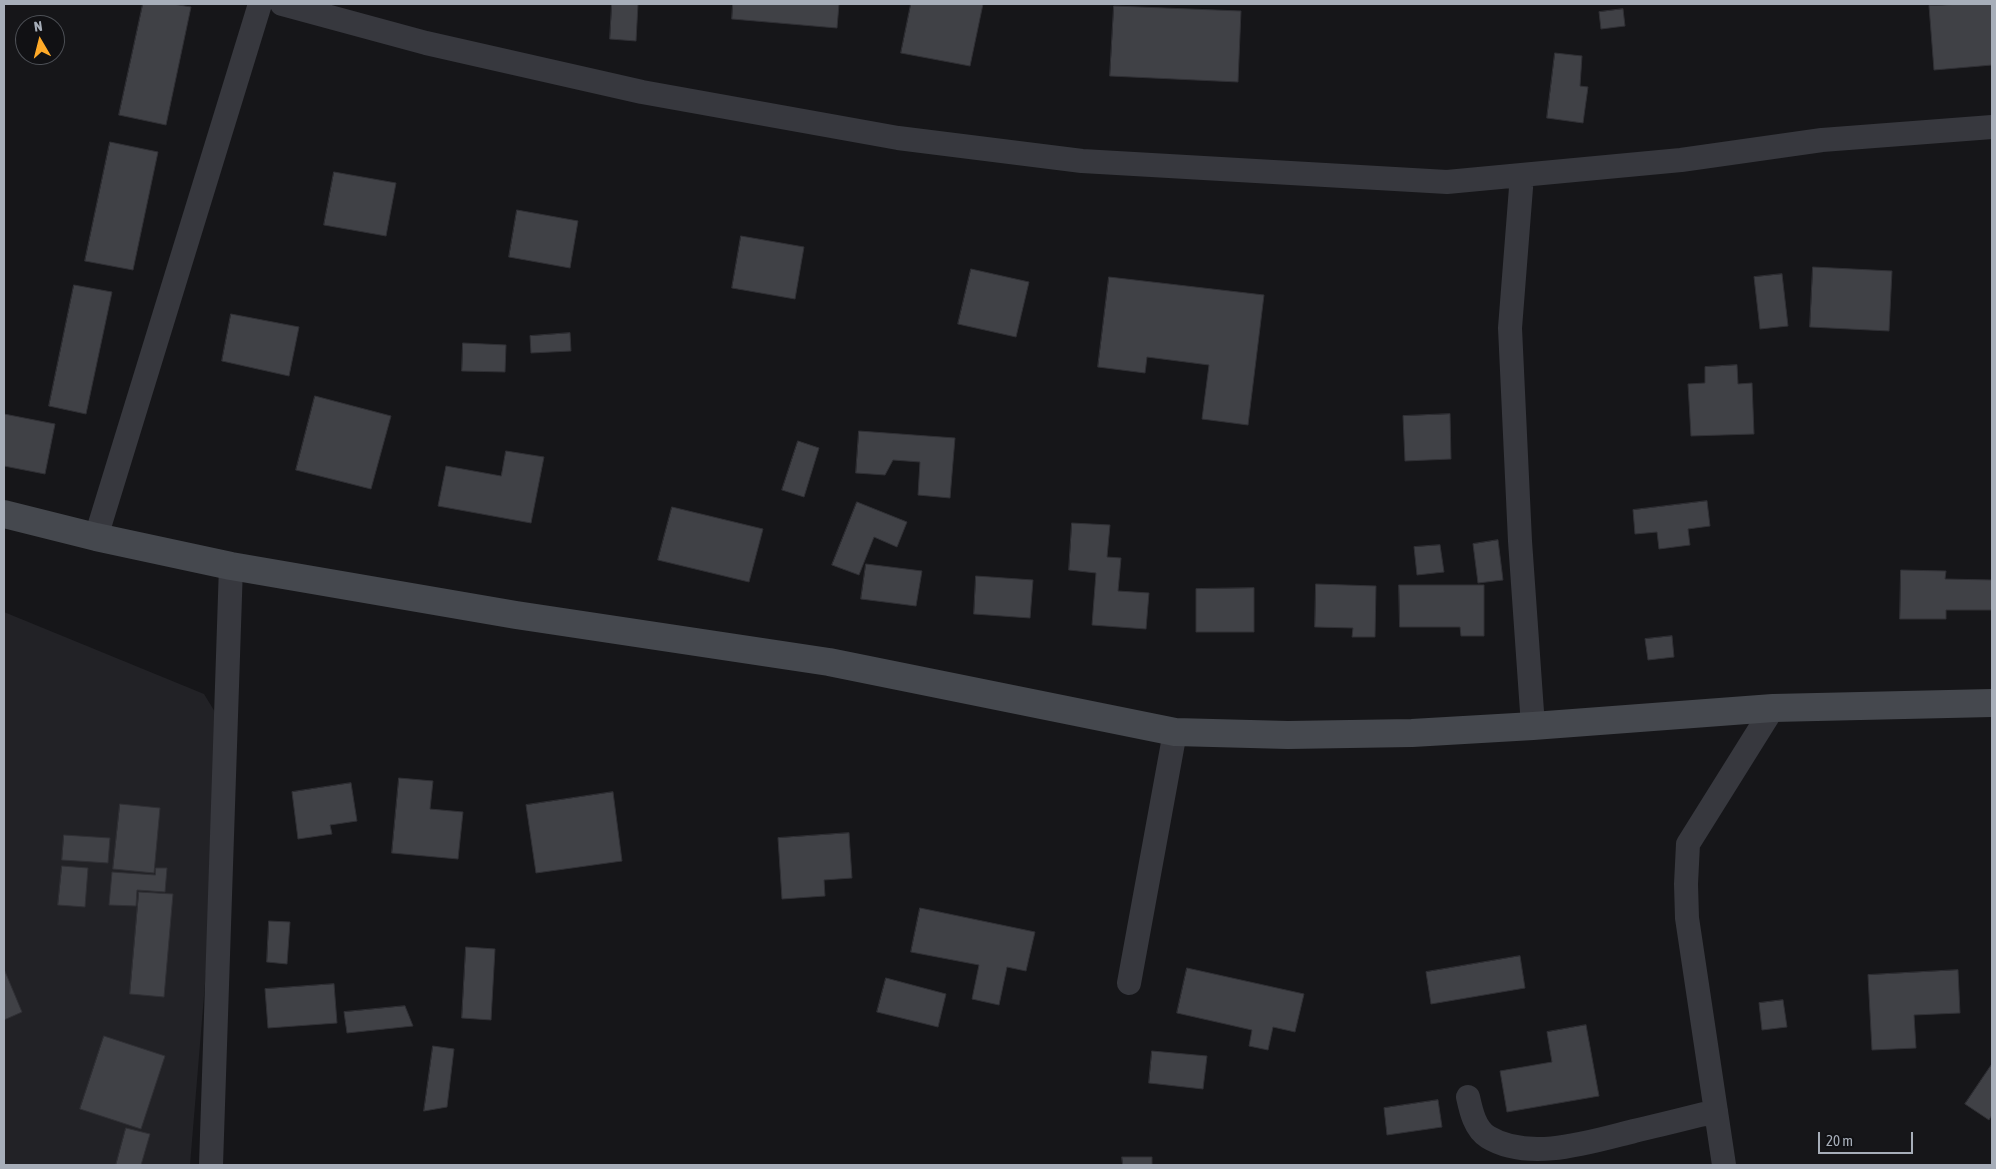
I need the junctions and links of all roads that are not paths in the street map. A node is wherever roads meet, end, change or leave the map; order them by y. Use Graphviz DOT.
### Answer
graph roads {
  1 [pos="260,4"];
  2 [pos="282,4"];
  3 [pos="1992,127"];
  4 [pos="1522,175"];
  5 [pos="4,514"];
  6 [pos="96,537"];
  7 [pos="231,566"];
  8 [pos="1992,703"];
  9 [pos="1773,708"];
  10 [pos="1533,726"];
  11 [pos="1175,732"];
  12 [pos="1129,983"];
  13 [pos="1468,1097"];
  14 [pos="1716,1111"];
  15 [pos="211,1165"];
  16 [pos="1724,1165"];
  1 -- 6 [label="street"];
  2 -- 4 [label="street"];
  3 -- 4 [label="street"];
  4 -- 10 [label="street"];
  5 -- 6 [label="street"];
  6 -- 7 [label="street"];
  7 -- 11 [label="street"];
  7 -- 15 [label="street"];
  8 -- 9 [label="street"];
  9 -- 10 [label="street"];
  9 -- 14 [label="street"];
  10 -- 11 [label="street"];
  11 -- 12 [label="street"];
  13 -- 14 [label="street"];
  14 -- 16 [label="street"];
}
